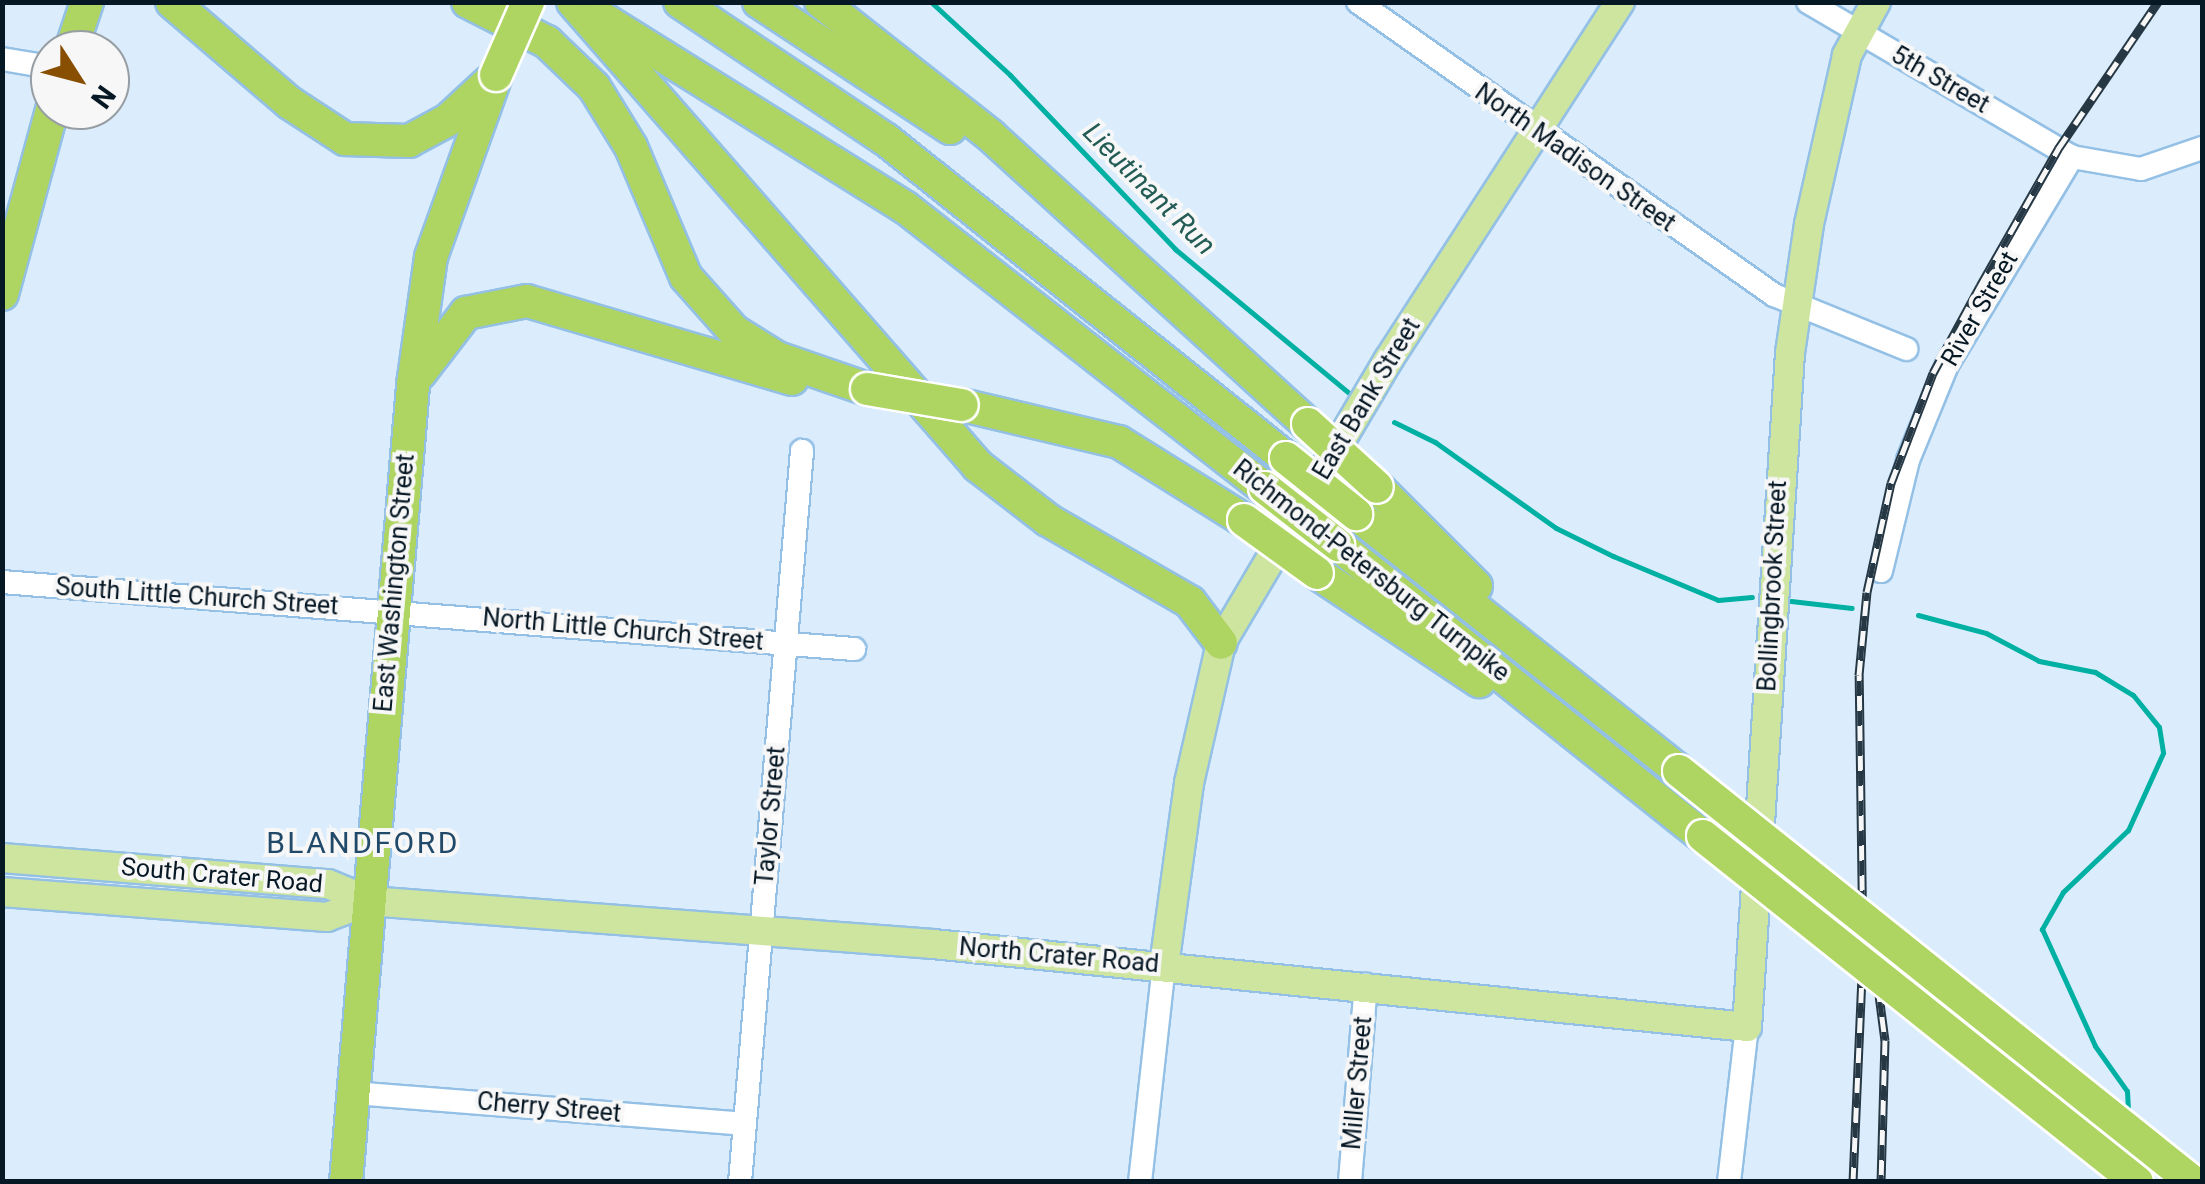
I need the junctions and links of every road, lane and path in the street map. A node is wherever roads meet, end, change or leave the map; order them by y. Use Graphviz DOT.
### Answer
graph roads {
  1 [pos="172,2"];
  2 [pos="468,2"];
  3 [pos="528,2"];
  4 [pos="575,2"];
  5 [pos="680,2"];
  6 [pos="759,2"];
  7 [pos="822,2"];
  8 [pos="1358,2"];
  9 [pos="1620,2"];
  10 [pos="1808,2"];
  11 [pos="1876,2"];
  12 [pos="1858,32"];
  13 [pos="2,59"];
  14 [pos="30,64"];
  15 [pos="496,75"];
  16 [pos="47,130"];
  17 [pos="1537,134"];
  18 [pos="2202,148"];
  19 [pos="2072,157"];
  20 [pos="1130,263"];
  21 [pos="2,294"];
  22 [pos="1797,307"];
  23 [pos="1906,349"];
  24 [pos="412,386"];
  25 [pos="867,389"];
  26 [pos="802,450"];
  27 [pos="1881,571"];
  28 [pos="2,582"];
  29 [pos="392,612"];
  30 [pos="784,643"];
  31 [pos="1221,643"];
  32 [pos="854,649"];
  33 [pos="1589,699"];
  34 [pos="1658,800"];
  35 [pos="2,858"];
  36 [pos="2,892"];
  37 [pos="369,901"];
  38 [pos="762,931"];
  39 [pos="1164,966"];
  40 [pos="1366,985"];
  41 [pos="1747,1028"];
  42 [pos="353,1093"];
  43 [pos="745,1124"];
  44 [pos="346,1182"];
  45 [pos="740,1182"];
  46 [pos="1140,1182"];
  47 [pos="1350,1182"];
  48 [pos="1730,1182"];
  49 [pos="2137,1182"];
  50 [pos="2193,1182"];
  1 -- 15 [label="highway"];
  2 -- 25 [label="highway"];
  3 -- 15 [label="highway, East Washington Street, bridge"];
  4 -- 31 [label="highway"];
  4 -- 34 [label="highway, Richmond-Petersburg Turnpike, bridge"];
  5 -- 33 [label="highway, Richmond-Petersburg Turnpike, bridge"];
  6 -- 20 [label="highway"];
  7 -- 20 [label="highway"];
  8 -- 17 [label="street, North Madison Street"];
  9 -- 17 [label="main road, East Bank Street"];
  10 -- 12 [label="street, 5th Street"];
  11 -- 12 [label="main road, Bollingbrook Street"];
  12 -- 19 [label="street, 5th Street"];
  12 -- 22 [label="main road, Bollingbrook Street"];
  13 -- 14 [label="street"];
  15 -- 24 [label="highway, East Washington Street"];
  16 -- 21 [label="highway"];
  17 -- 22 [label="street, North Madison Street"];
  17 -- 31 [label="main road, East Bank Street"];
  18 -- 19 [label="street"];
  19 -- 27 [label="street, River Street"];
  20 -- 33 [label="highway, bridge"];
  22 -- 23 [label="street, North Madison Street"];
  22 -- 41 [label="main road, Bollingbrook Street"];
  24 -- 25 [label="highway"];
  24 -- 29 [label="highway, East Washington Street"];
  25 -- 34 [label="highway, bridge"];
  26 -- 30 [label="street, Taylor Street"];
  28 -- 29 [label="street, South Little Church Street"];
  29 -- 30 [label="street, North Little Church Street"];
  29 -- 37 [label="highway, East Washington Street"];
  30 -- 32 [label="street, North Little Church Street"];
  30 -- 38 [label="street, Taylor Street"];
  31 -- 39 [label="main road, East Bank Street"];
  33 -- 50 [label="highway, Richmond-Petersburg Turnpike, bridge"];
  34 -- 49 [label="highway, Richmond-Petersburg Turnpike, bridge"];
  35 -- 37 [label="main road, South Crater Road"];
  36 -- 37 [label="main road, South Crater Road"];
  37 -- 38 [label="main road, North Crater Road"];
  37 -- 42 [label="highway, East Washington Street"];
  38 -- 39 [label="main road, North Crater Road"];
  38 -- 43 [label="street, Taylor Street"];
  39 -- 40 [label="main road, North Crater Road"];
  39 -- 46 [label="street, East Bank Street"];
  40 -- 41 [label="main road, North Crater Road"];
  40 -- 47 [label="street, Miller Street"];
  41 -- 48 [label="street, Bollingbrook Street"];
  42 -- 43 [label="street, Cherry Street"];
  42 -- 44 [label="highway, East Washington Street"];
  43 -- 45 [label="street, Taylor Street"];
}
